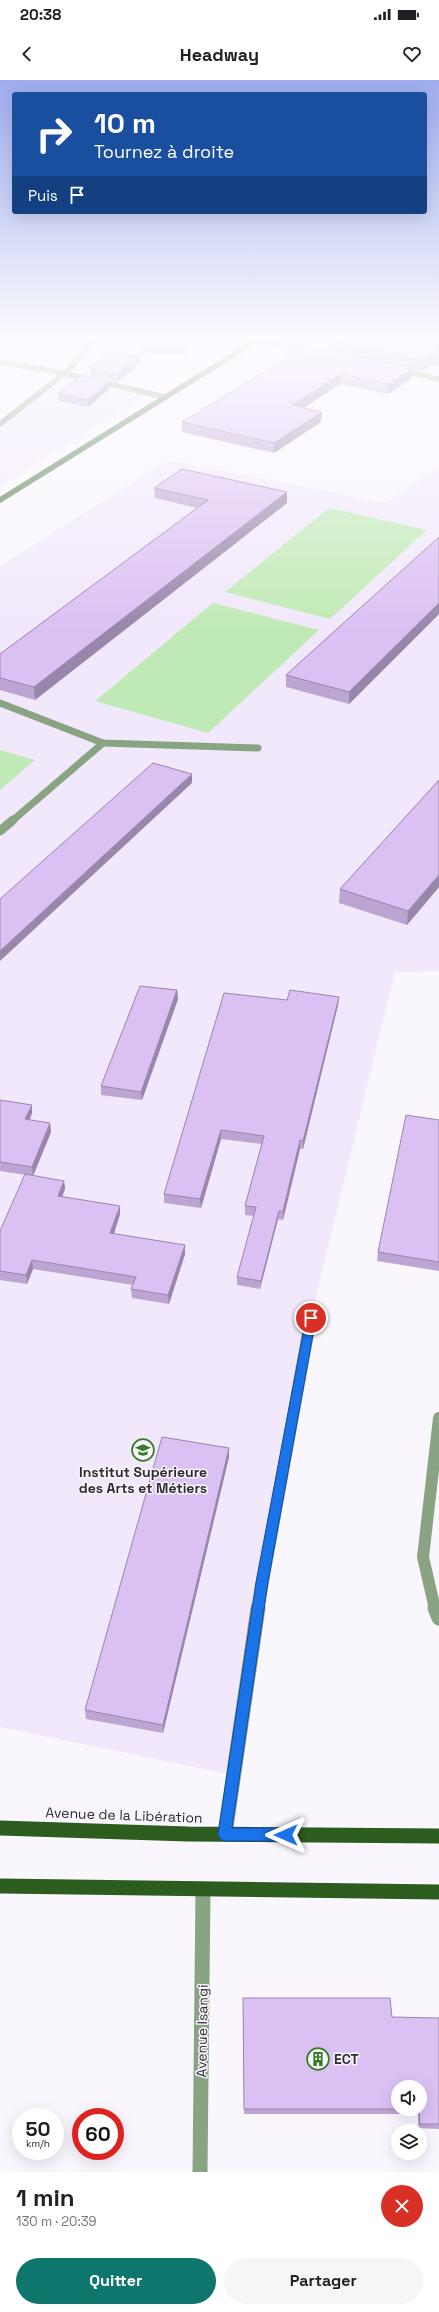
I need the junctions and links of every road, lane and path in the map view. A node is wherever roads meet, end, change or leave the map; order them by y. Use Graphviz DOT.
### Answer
graph roads {
  1 [pos="105,435"];
  2 [pos="0,500"];
  3 [pos="0,703"];
  4 [pos="103,743"];
  5 [pos="258,748"];
  6 [pos="0,831"];
  7 [pos="311,1318"];
  8 [pos="439,1418"];
  9 [pos="439,1618"];
  10 [pos="0,1828"];
  11 [pos="225,1834"];
  12 [pos="439,1836"];
  13 [pos="0,1886"];
  14 [pos="203,1890"];
  15 [pos="439,1892"];
  16 [pos="200,2172"];
  1 -- 2 [label="main road"];
  3 -- 4 [label="street"];
  4 -- 5 [label="street"];
  4 -- 6 [label="street"];
  7 -- 11 [label="street"];
  8 -- 9 [label="street"];
  10 -- 11 [label="main road, Avenue de la Libération"];
  11 -- 12 [label="main road, Avenue de la Libération"];
  13 -- 14 [label="main road"];
  14 -- 15 [label="main road"];
  14 -- 16 [label="street, Avenue Isangi"];
}
